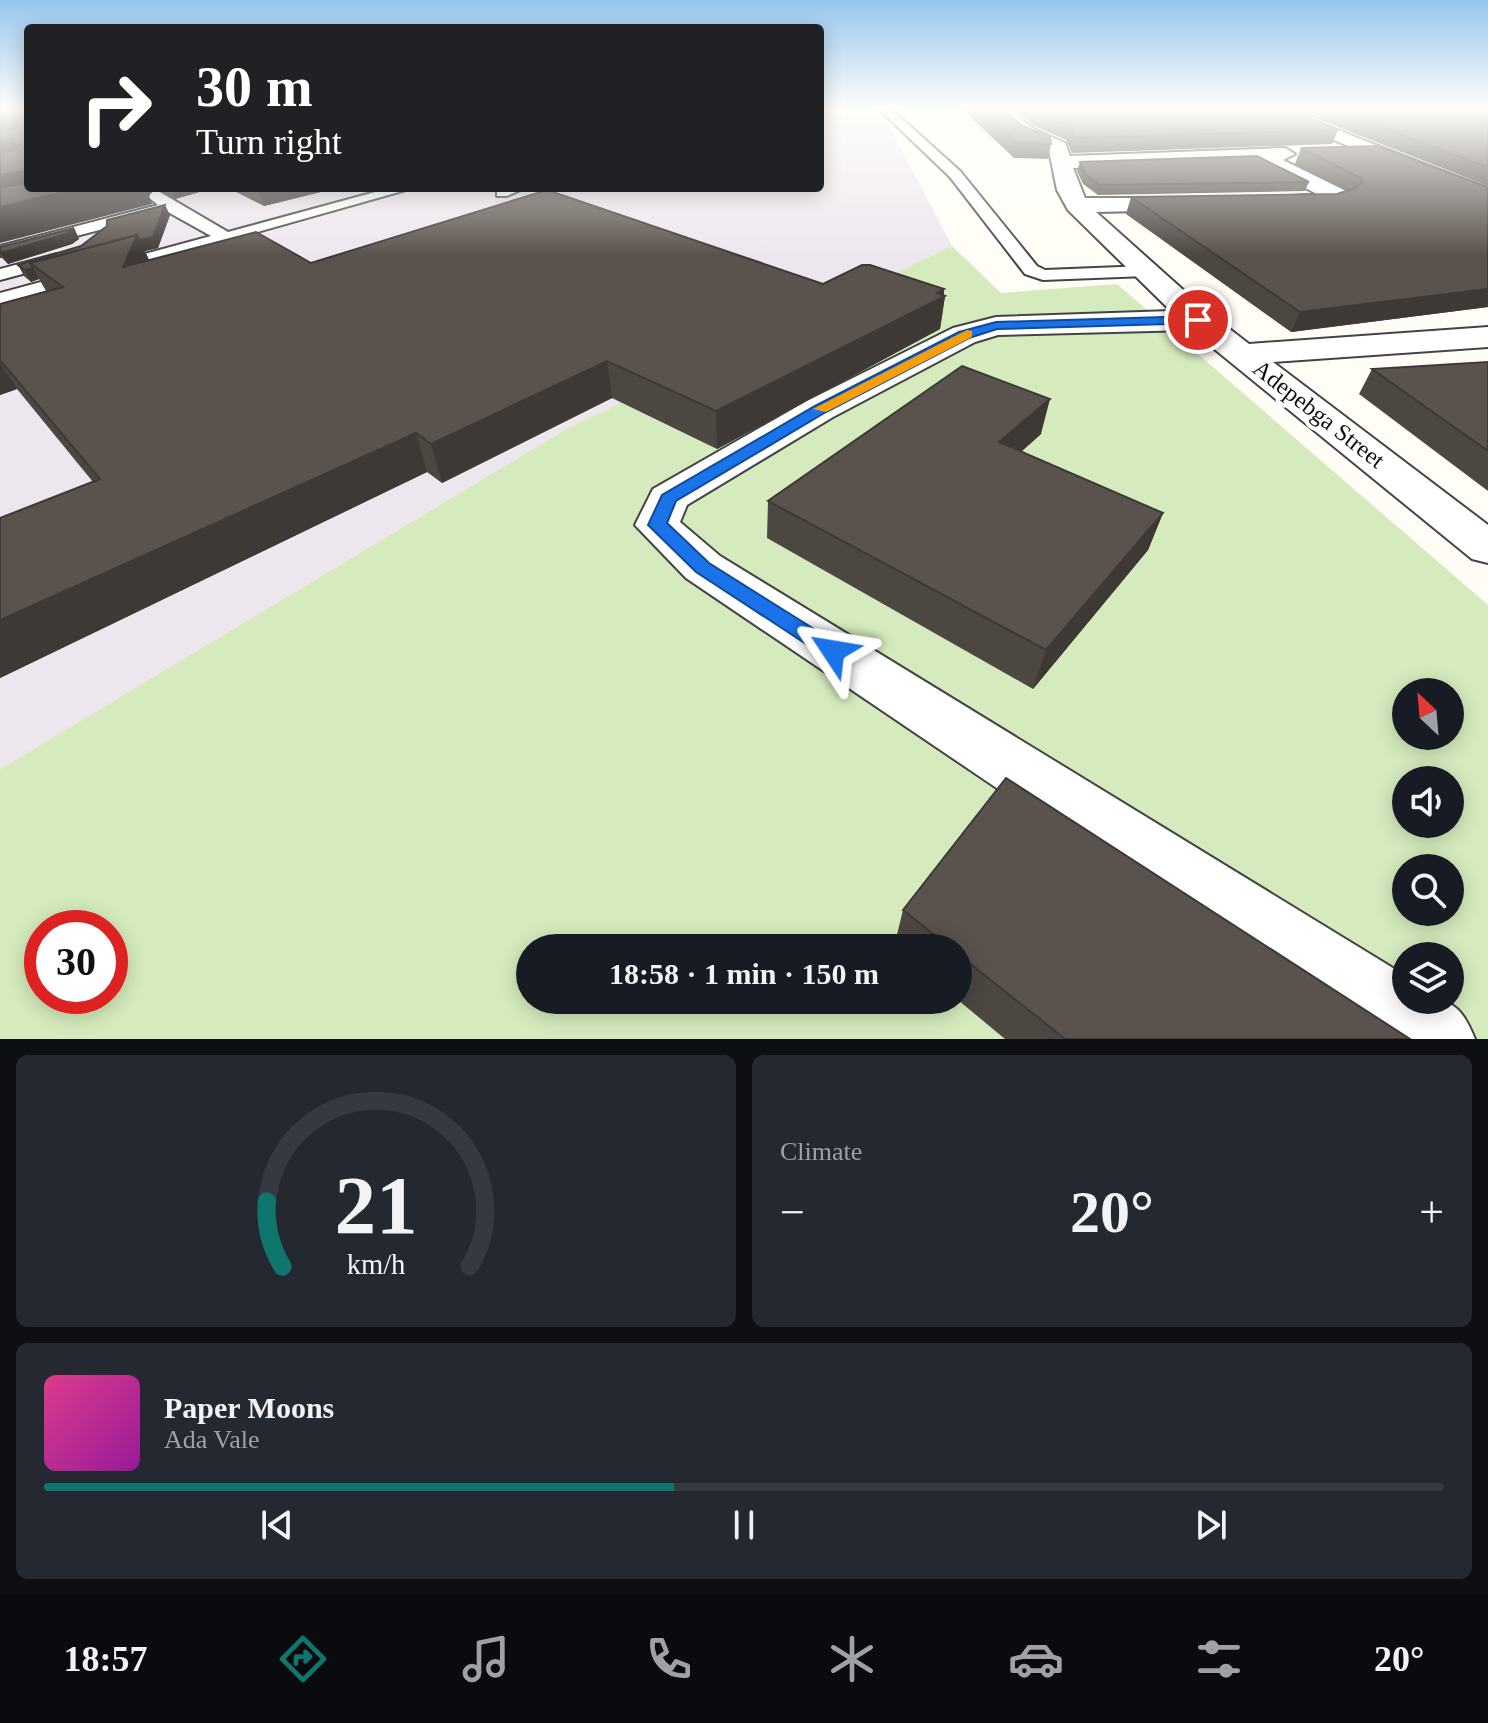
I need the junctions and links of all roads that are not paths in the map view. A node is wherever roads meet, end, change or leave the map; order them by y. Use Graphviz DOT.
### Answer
graph roads {
  1 [pos="937,157"];
  2 [pos="1061,157"];
  3 [pos="1187,157"];
  4 [pos="1261,157"];
  5 [pos="1385,157"];
  6 [pos="1063,162"];
  7 [pos="1488,177"];
  8 [pos="1449,182"];
  9 [pos="149,192"];
  10 [pos="391,192"];
  11 [pos="505,192"];
  12 [pos="502,193"];
  13 [pos="1488,197"];
  14 [pos="1266,202"];
  15 [pos="1219,203"];
  16 [pos="1076,205"];
  17 [pos="170,207"];
  18 [pos="110,224"];
  19 [pos="225,237"];
  20 [pos="0,251"];
  21 [pos="1146,271"];
  22 [pos="0,275"];
  23 [pos="0,299"];
  24 [pos="1198,320"];
  25 [pos="1488,337"];
  26 [pos="1243,354"];
  27 [pos="1488,548"];
  28 [pos="1436,1039"];
  1 -- 21 [label="lane"];
  2 -- 6 [label="street"];
  3 -- 6 [label="street"];
  4 -- 14 [label="street"];
  5 -- 8 [label="street"];
  6 -- 16 [label="street, Adepebga Street"];
  7 -- 8 [label="street"];
  8 -- 13 [label="street"];
  9 -- 17 [label="lane"];
  10 -- 19 [label="lane"];
  11 -- 12 [label="lane"];
  15 -- 16 [label="street"];
  16 -- 21 [label="street, Adepebga Street"];
  17 -- 18 [label="lane"];
  17 -- 19 [label="lane"];
  18 -- 20 [label="lane"];
  18 -- 22 [label="lane"];
  19 -- 23 [label="lane"];
  21 -- 24 [label="street, Adepebga Street"];
  24 -- 26 [label="street, Adepebga Street"];
  24 -- 28 [label="street"];
  25 -- 26 [label="street"];
  26 -- 27 [label="street, Adepebga Street"];
}
